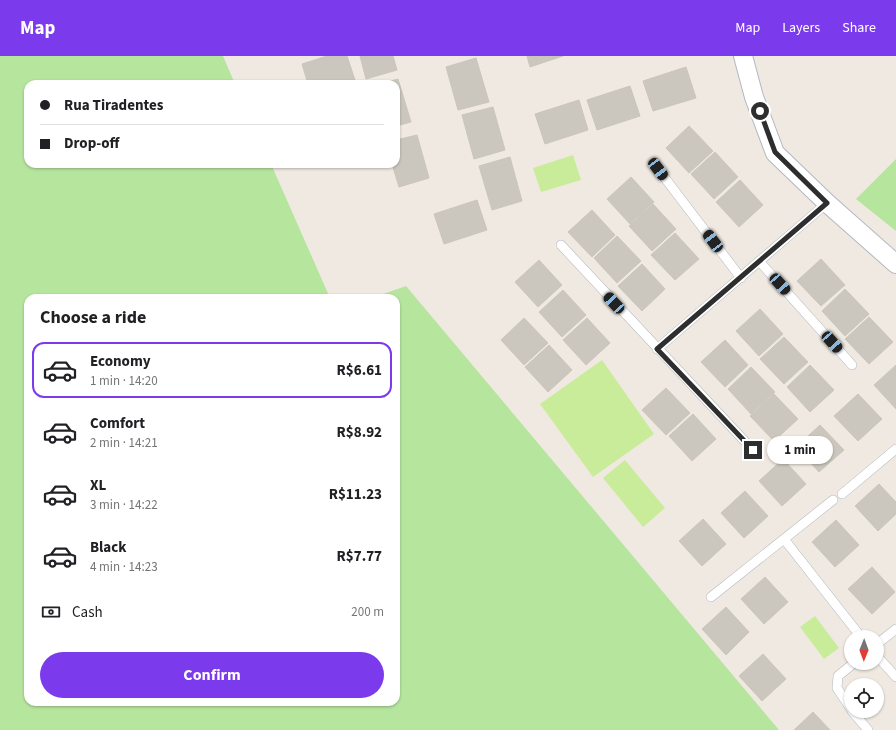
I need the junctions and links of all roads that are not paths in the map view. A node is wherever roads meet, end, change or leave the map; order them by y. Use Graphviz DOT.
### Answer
graph roads {
  1 [pos="743,56"];
  2 [pos="658,169"];
  3 [pos="827,203"];
  4 [pos="561,245"];
  5 [pos="759,261"];
  6 [pos="896,264"];
  7 [pos="741,278"];
  8 [pos="657,349"];
  9 [pos="852,365"];
  10 [pos="896,449"];
  11 [pos="753,450"];
  12 [pos="842,494"];
  13 [pos="832,500"];
  14 [pos="784,539"];
  15 [pos="711,597"];
  16 [pos="896,629"];
  17 [pos="856,630"];
  18 [pos="884,638"];
  19 [pos="884,664"];
  20 [pos="845,670"];
  21 [pos="896,677"];
  22 [pos="844,698"];
  23 [pos="858,718"];
  24 [pos="868,730"];
  1 -- 3 [label="street"];
  2 -- 7 [label="lane"];
  3 -- 5 [label="lane"];
  3 -- 6 [label="street"];
  4 -- 8 [label="lane"];
  5 -- 7 [label="lane"];
  5 -- 9 [label="lane"];
  7 -- 8 [label="lane"];
  8 -- 11 [label="lane"];
  10 -- 12 [label="lane"];
  13 -- 14 [label="lane"];
  14 -- 15 [label="lane"];
  14 -- 17 [label="lane"];
  16 -- 18 [label="lane"];
  19 -- 21 [label="lane"];
  20 -- 22 [label="lane"];
  23 -- 24 [label="lane"];
}
